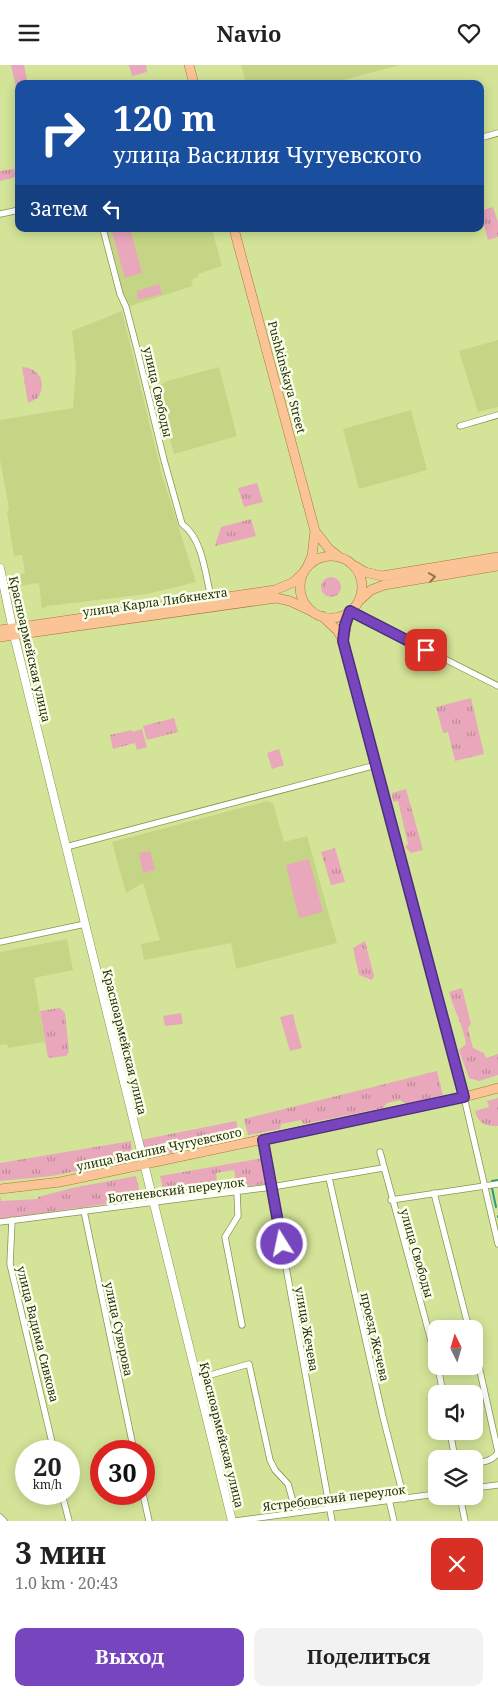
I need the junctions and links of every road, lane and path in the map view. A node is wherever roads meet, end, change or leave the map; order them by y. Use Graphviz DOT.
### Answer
graph roads {
  1 [pos="189,65"];
  2 [pos="193,80"];
  3 [pos="498,133"];
  4 [pos="484,136"];
  5 [pos="15,211"];
  6 [pos="0,214"];
  7 [pos="104,232"];
  8 [pos="235,232"];
  9 [pos="498,415"];
  10 [pos="460,426"];
  11 [pos="315,531"];
  12 [pos="340,557"];
  13 [pos="498,557"];
  14 [pos="351,563"];
  15 [pos="498,566"];
  16 [pos="0,568"];
  17 [pos="305,570"];
  18 [pos="223,601"];
  19 [pos="358,601"];
  20 [pos="213,602"];
  21 [pos="311,611"];
  22 [pos="350,611"];
  23 [pos="322,616"];
  24 [pos="0,630"];
  25 [pos="13,631"];
  26 [pos="0,637"];
  27 [pos="343,641"];
  28 [pos="498,686"];
  29 [pos="376,765"];
  30 [pos="66,847"];
  31 [pos="85,924"];
  32 [pos="0,942"];
  33 [pos="498,1087"];
  34 [pos="464,1097"];
  35 [pos="263,1140"];
  36 [pos="380,1152"];
  37 [pos="144,1165"];
  38 [pos="383,1168"];
  39 [pos="329,1178"];
  40 [pos="498,1184"];
  41 [pos="486,1185"];
  42 [pos="272,1187"];
  43 [pos="0,1189"];
  44 [pos="237,1192"];
  45 [pos="434,1193"];
  46 [pos="391,1200"];
  47 [pos="154,1203"];
  48 [pos="84,1211"];
  49 [pos="12,1221"];
  50 [pos="0,1222"];
  51 [pos="498,1244"];
  52 [pos="468,1320"];
  53 [pos="242,1325"];
  54 [pos="428,1331"];
  55 [pos="481,1375"];
  56 [pos="196,1379"];
  57 [pos="51,1440"];
  58 [pos="132,1440"];
  59 [pos="498,1453"];
  60 [pos="483,1462"];
  61 [pos="498,1485"];
  62 [pos="483,1487"];
  63 [pos="428,1495"];
  64 [pos="404,1499"];
  65 [pos="389,1500"];
  66 [pos="65,1505"];
  67 [pos="145,1505"];
  68 [pos="462,1505"];
  69 [pos="329,1509"];
  70 [pos="296,1512"];
  71 [pos="0,1517"];
  72 [pos="4,1521"];
  73 [pos="69,1521"];
  74 [pos="149,1521"];
  75 [pos="233,1521"];
  76 [pos="332,1521"];
  77 [pos="394,1521"];
  78 [pos="465,1521"];
  1 -- 2 [label="main road"];
  3 -- 4 [label="street"];
  5 -- 6 [label="street"];
  7 -- 20 [label="street, улица Свободы"];
  8 -- 11 [label="main road, Pushkinskaya Street"];
  9 -- 10 [label="street"];
  11 -- 12 [label="main road, Pushkinskaya Street"];
  11 -- 17 [label="main road, Pushkinskaya Street"];
  12 -- 14 [label="main road"];
  12 -- 17 [label="main road"];
  13 -- 14 [label="main road"];
  14 -- 19 [label="main road"];
  19 -- 15 [label="main road, one-way"];
  16 -- 25 [label="street, Красноармейская улица"];
  17 -- 18 [label="main road, улица Карла Либкнехта"];
  17 -- 21 [label="main road"];
  18 -- 20 [label="main road, улица Карла Либкнехта"];
  18 -- 21 [label="main road, улица Карла Либкнехта"];
  19 -- 22 [label="main road"];
  20 -- 25 [label="main road, улица Карла Либкнехта"];
  21 -- 23 [label="main road"];
  22 -- 23 [label="main road"];
  22 -- 27 [label="main road"];
  22 -- 28 [label="street"];
  23 -- 27 [label="main road"];
  24 -- 25 [label="main road, улица Карла Либкнехта"];
  25 -- 26 [label="main road, улица Карла Либкнехта"];
  25 -- 30 [label="street, Красноармейская улица"];
  27 -- 29 [label="main road"];
  29 -- 30 [label="street"];
  29 -- 34 [label="main road"];
  30 -- 31 [label="street, Красноармейская улица"];
  31 -- 32 [label="street"];
  31 -- 37 [label="street, Красноармейская улица"];
  33 -- 34 [label="main road, улица Василия Чугуевского"];
  34 -- 35 [label="main road, улица Василия Чугуевского"];
  34 -- 41 [label="street"];
  35 -- 37 [label="main road, улица Василия Чугуевского"];
  35 -- 42 [label="street, улица Жечева"];
  36 -- 38 [label="street, улица Свободы"];
  37 -- 43 [label="main road, улица Василия Чугуевского"];
  37 -- 47 [label="street, Красноармейская улица"];
  38 -- 39 [label="street, Ботеневский переулок"];
  38 -- 46 [label="street, улица Свободы"];
  39 -- 42 [label="street, Ботеневский переулок"];
  39 -- 64 [label="street, проезд Жечева"];
  40 -- 41 [label="street"];
  41 -- 45 [label="street"];
  41 -- 51 [label="street"];
  42 -- 44 [label="street, Ботеневский переулок"];
  42 -- 69 [label="street, улица Жечева"];
  44 -- 47 [label="street, Ботеневский переулок"];
  44 -- 53 [label="street"];
  45 -- 46 [label="street"];
  45 -- 52 [label="street"];
  46 -- 54 [label="street, улица Свободы"];
  47 -- 48 [label="street, Ботеневский переулок"];
  47 -- 56 [label="street, Красноармейская улица"];
  48 -- 49 [label="street, Ботеневский переулок"];
  48 -- 58 [label="street, улица Суворова"];
  49 -- 50 [label="street, Ботеневский переулок"];
  49 -- 57 [label="street, улица Вадима Сивкова"];
  55 -- 59 [label="street"];
  56 -- 70 [label="street"];
  56 -- 75 [label="street, Красноармейская улица"];
  59 -- 60 [label="street"];
  61 -- 62 [label="street"];
  63 -- 64 [label="street, Ястребовский переулок"];
  64 -- 65 [label="street, Ястребовский переулок"];
  65 -- 69 [label="street, Ястребовский переулок"];
  65 -- 77 [label="street"];
  66 -- 73 [label="street"];
  67 -- 74 [label="street"];
  68 -- 78 [label="street"];
  69 -- 70 [label="street, Ястребовский переулок"];
  69 -- 76 [label="street, улица Жечева"];
  70 -- 75 [label="street, Ястребовский переулок"];
  71 -- 72 [label="street"];
}
